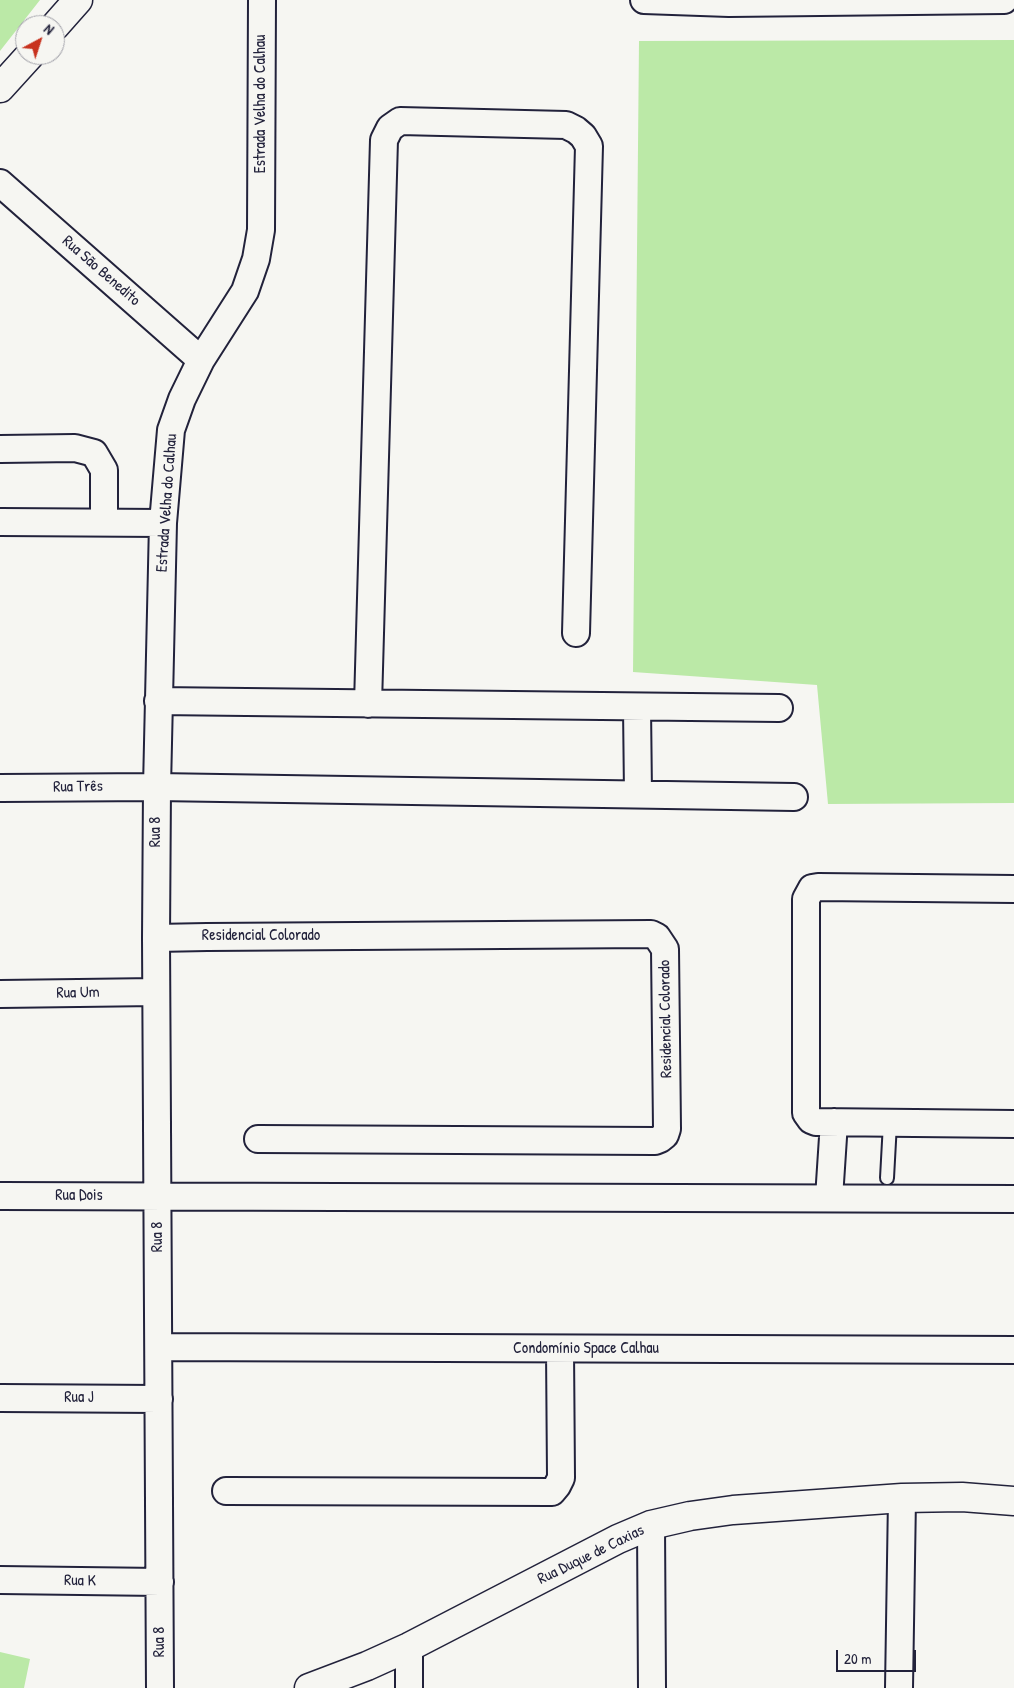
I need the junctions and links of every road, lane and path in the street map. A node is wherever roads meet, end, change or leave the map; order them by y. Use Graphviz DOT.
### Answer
graph roads {
  1 [pos="78,0"];
  2 [pos="262,0"];
  3 [pos="644,0"];
  4 [pos="1004,0"];
  5 [pos="729,1"];
  6 [pos="65,15"];
  7 [pos="21,65"];
  8 [pos="0,88"];
  9 [pos="0,183"];
  10 [pos="201,360"];
  11 [pos="0,449"];
  12 [pos="0,522"];
  13 [pos="104,522"];
  14 [pos="162,523"];
  15 [pos="576,633"];
  16 [pos="158,701"];
  17 [pos="368,704"];
  18 [pos="637,707"];
  19 [pos="779,708"];
  20 [pos="157,787"];
  21 [pos="0,788"];
  22 [pos="638,794"];
  23 [pos="794,797"];
  24 [pos="1014,888"];
  25 [pos="156,938"];
  26 [pos="156,992"];
  27 [pos="0,994"];
  28 [pos="834,1122"];
  29 [pos="890,1123"];
  30 [pos="1014,1124"];
  31 [pos="258,1139"];
  32 [pos="887,1188"];
  33 [pos="0,1196"];
  34 [pos="158,1196"];
  35 [pos="829,1198"];
  36 [pos="1014,1199"];
  37 [pos="158,1347"];
  38 [pos="560,1349"];
  39 [pos="1014,1350"];
  40 [pos="0,1398"];
  41 [pos="159,1399"];
  42 [pos="226,1491"];
  43 [pos="902,1498"];
  44 [pos="1014,1501"];
  45 [pos="651,1525"];
  46 [pos="0,1580"];
  47 [pos="160,1582"];
  48 [pos="409,1647"];
  49 [pos="160,1688"];
  50 [pos="309,1688"];
  51 [pos="409,1688"];
  52 [pos="652,1688"];
  53 [pos="899,1688"];
  1 -- 6 [label="street"];
  2 -- 10 [label="street, Estrada Velha do Calhau"];
  3 -- 5 [label="street"];
  4 -- 5 [label="street"];
  7 -- 8 [label="street"];
  9 -- 10 [label="street, Rua São Benedito"];
  10 -- 14 [label="street, Estrada Velha do Calhau"];
  11 -- 13 [label="street"];
  12 -- 13 [label="street"];
  13 -- 14 [label="street"];
  14 -- 16 [label="street, Estrada Velha do Calhau"];
  15 -- 17 [label="street"];
  16 -- 17 [label="street"];
  16 -- 20 [label="street, Estrada Velha do Calhau"];
  17 -- 18 [label="street"];
  18 -- 19 [label="street"];
  18 -- 22 [label="street"];
  20 -- 21 [label="street, Rua Três"];
  20 -- 22 [label="street, Rua Três"];
  20 -- 25 [label="street, Rua 8"];
  22 -- 23 [label="street, Rua Três"];
  24 -- 28 [label="street"];
  25 -- 26 [label="street, Rua 8"];
  25 -- 31 [label="street, Residencial Colorado"];
  26 -- 27 [label="street, Rua Um"];
  26 -- 34 [label="street, Rua 8"];
  28 -- 29 [label="street"];
  28 -- 35 [label="street"];
  29 -- 30 [label="street"];
  29 -- 32 [label="lane"];
  32 -- 35 [label="street, Rua Dois"];
  32 -- 36 [label="street, Rua Dois"];
  33 -- 34 [label="street, Rua Dois"];
  34 -- 35 [label="street, Rua Dois"];
  34 -- 37 [label="street, Rua 8"];
  37 -- 38 [label="street, Condomínio Space Calhau"];
  37 -- 41 [label="street, Rua 8"];
  38 -- 39 [label="street, Condomínio Space Calhau"];
  38 -- 42 [label="street"];
  40 -- 41 [label="street, Rua J"];
  41 -- 47 [label="street, Rua 8"];
  43 -- 44 [label="street, Rua Duque de Caxias"];
  43 -- 45 [label="street, Rua Duque de Caxias"];
  43 -- 53 [label="street"];
  45 -- 48 [label="street, Rua Duque de Caxias"];
  45 -- 52 [label="street"];
  46 -- 47 [label="street, Rua K"];
  47 -- 49 [label="street, Rua 8"];
  48 -- 50 [label="street, Rua Duque de Caxias"];
  48 -- 51 [label="street"];
}
